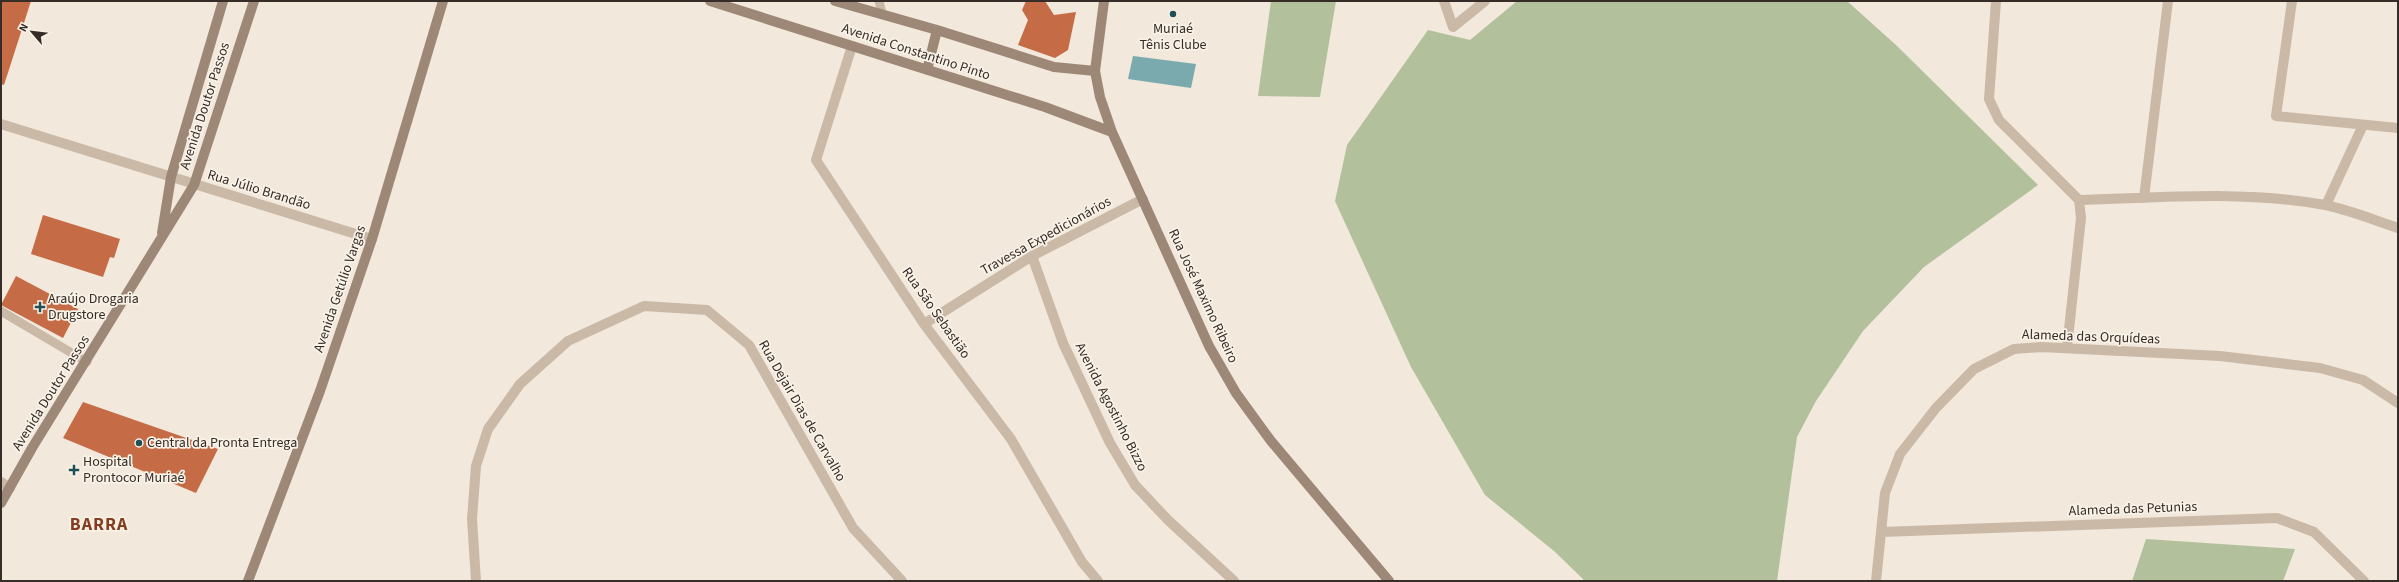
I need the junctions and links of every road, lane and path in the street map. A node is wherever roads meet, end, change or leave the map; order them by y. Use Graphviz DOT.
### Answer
graph roads {
  1 [pos="223,1"];
  2 [pos="254,1"];
  3 [pos="443,1"];
  4 [pos="710,1"];
  5 [pos="835,1"];
  6 [pos="879,1"];
  7 [pos="1104,1"];
  8 [pos="1444,1"];
  9 [pos="1485,1"];
  10 [pos="1996,1"];
  11 [pos="2168,1"];
  12 [pos="2292,1"];
  13 [pos="882,13"];
  14 [pos="937,30"];
  15 [pos="852,46"];
  16 [pos="927,70"];
  17 [pos="1095,71"];
  18 [pos="1,124"];
  19 [pos="2363,125"];
  20 [pos="2398,128"];
  21 [pos="1112,132"];
  22 [pos="171,177"];
  23 [pos="194,185"];
  24 [pos="2144,198"];
  25 [pos="1142,199"];
  26 [pos="2079,200"];
  27 [pos="2326,205"];
  28 [pos="2398,228"];
  29 [pos="162,237"];
  30 [pos="372,239"];
  31 [pos="1032,256"];
  32 [pos="1,311"];
  33 [pos="924,324"];
  34 [pos="2067,348"];
  35 [pos="87,362"];
  36 [pos="2398,403"];
  37 [pos="1,482"];
  38 [pos="10,488"];
  39 [pos="1,503"];
  40 [pos="1881,532"];
  41 [pos="248,581"];
  42 [pos="476,581"];
  43 [pos="902,581"];
  44 [pos="1098,581"];
  45 [pos="1234,581"];
  46 [pos="1389,581"];
  47 [pos="1876,581"];
  48 [pos="2364,581"];
  1 -- 22 [label="street, Avenida Doutor Passos"];
  2 -- 23 [label="street, Avenida Doutor Passos"];
  3 -- 30 [label="street, Avenida Getúlio Vargas"];
  4 -- 15 [label="street, Avenida Constantino Pinto"];
  5 -- 13 [label="street, Avenida Constantino Pinto"];
  6 -- 13 [label="lane"];
  7 -- 17 [label="street, Rua José Maximo Ribeiro"];
  8 -- 9 [label="street"];
  10 -- 26 [label="street"];
  11 -- 24 [label="street"];
  12 -- 19 [label="street"];
  13 -- 14 [label="street, Avenida Constantino Pinto"];
  14 -- 16 [label="street"];
  14 -- 17 [label="street, Avenida Constantino Pinto"];
  15 -- 16 [label="street, Avenida Constantino Pinto"];
  15 -- 33 [label="street, Rua São Sebastião"];
  16 -- 21 [label="street, Avenida Constantino Pinto"];
  17 -- 21 [label="street, Rua José Maximo Ribeiro"];
  18 -- 22 [label="street, Rua Júlio Brandão"];
  19 -- 20 [label="street"];
  19 -- 27 [label="street"];
  21 -- 25 [label="street, Rua José Maximo Ribeiro"];
  22 -- 23 [label="street, Rua Júlio Brandão"];
  22 -- 29 [label="street, Avenida Doutor Passos"];
  23 -- 29 [label="street, Avenida Doutor Passos"];
  23 -- 30 [label="street, Rua Júlio Brandão"];
  24 -- 26 [label="street"];
  24 -- 27 [label="street"];
  25 -- 31 [label="street, Travessa Expedicionários"];
  25 -- 46 [label="street, Rua José Maximo Ribeiro"];
  26 -- 34 [label="street"];
  27 -- 28 [label="street"];
  29 -- 35 [label="street, Avenida Doutor Passos"];
  30 -- 41 [label="street, Avenida Getúlio Vargas"];
  31 -- 33 [label="street, Travessa Expedicionários"];
  31 -- 45 [label="street, Avenida Agostinho Bizzo"];
  32 -- 35 [label="lane"];
  33 -- 44 [label="street, Rua São Sebastião"];
  34 -- 36 [label="street, Alameda das Orquídeas"];
  34 -- 40 [label="street, Alameda das Orquídeas"];
  35 -- 38 [label="street, Avenida Doutor Passos"];
  37 -- 38 [label="street"];
  38 -- 39 [label="street, Avenida Doutor Passos"];
  40 -- 47 [label="street, Alameda das Orquídeas"];
  40 -- 48 [label="street, Alameda das Petunias"];
  42 -- 43 [label="street, Rua Dejair Dias de Carvalho"];
}
